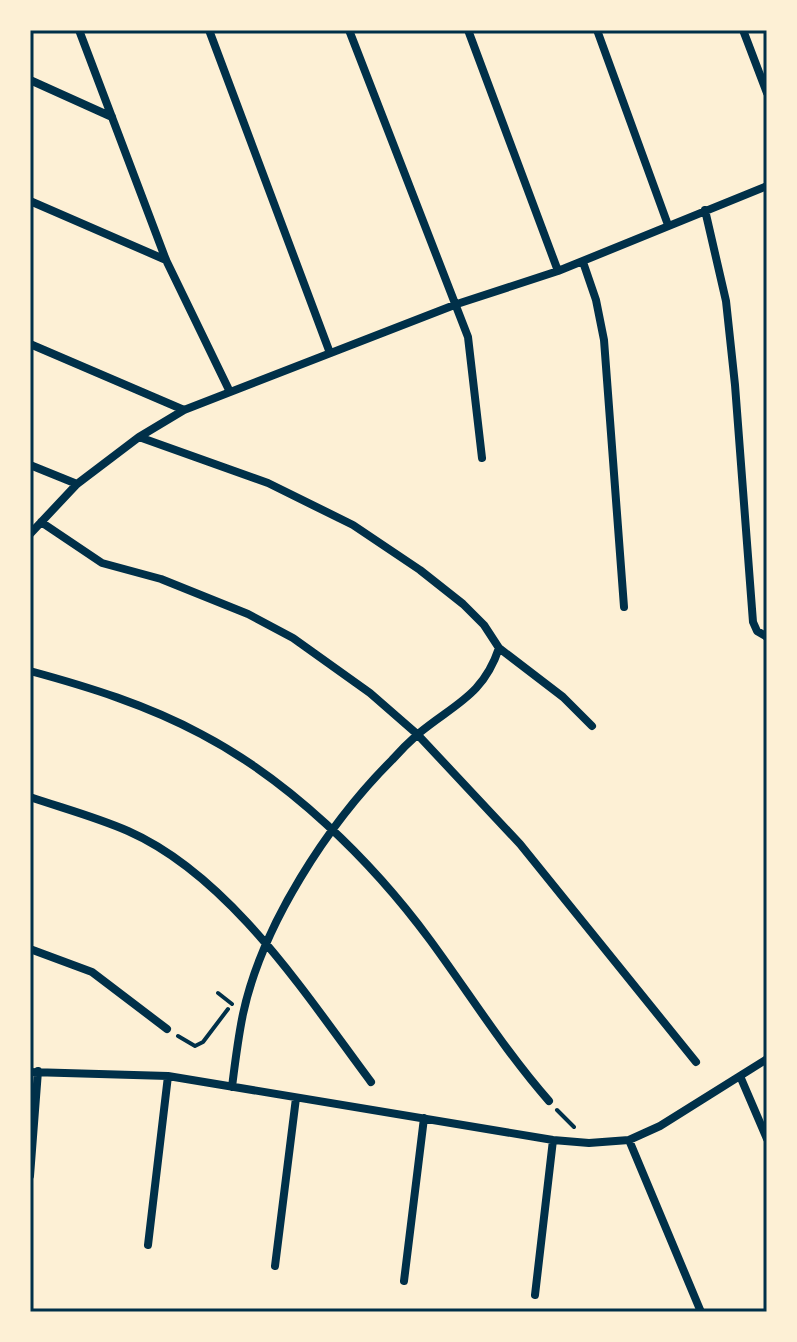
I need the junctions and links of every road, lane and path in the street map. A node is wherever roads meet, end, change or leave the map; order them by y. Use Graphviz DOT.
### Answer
graph roads {
  1 [pos="79,30"];
  2 [pos="209,30"];
  3 [pos="349,30"];
  4 [pos="468,30"];
  5 [pos="597,30"];
  6 [pos="743,30"];
  7 [pos="30,80"];
  8 [pos="767,93"];
  9 [pos="112,117"];
  10 [pos="767,186"];
  11 [pos="30,201"];
  12 [pos="705,210"];
  13 [pos="668,225"];
  14 [pos="166,260"];
  15 [pos="583,262"];
  16 [pos="558,271"];
  17 [pos="457,304"];
  18 [pos="30,344"];
  19 [pos="330,353"];
  20 [pos="229,390"];
  21 [pos="184,410"];
  22 [pos="139,437"];
  23 [pos="482,458"];
  24 [pos="30,465"];
  25 [pos="77,484"];
  26 [pos="41,522"];
  27 [pos="30,534"];
  28 [pos="624,607"];
  29 [pos="767,637"];
  30 [pos="499,648"];
  31 [pos="30,671"];
  32 [pos="592,726"];
  33 [pos="417,734"];
  34 [pos="30,797"];
  35 [pos="333,829"];
  36 [pos="267,945"];
  37 [pos="30,949"];
  38 [pos="232,1004"];
  39 [pos="167,1029"];
  40 [pos="767,1059"];
  41 [pos="696,1062"];
  42 [pos="34,1072"];
  43 [pos="168,1076"];
  44 [pos="740,1076"];
  45 [pos="371,1082"];
  46 [pos="232,1087"];
  47 [pos="296,1098"];
  48 [pos="549,1101"];
  49 [pos="424,1118"];
  50 [pos="767,1139"];
  51 [pos="553,1140"];
  52 [pos="629,1140"];
  53 [pos="589,1143"];
  54 [pos="30,1176"];
  55 [pos="148,1245"];
  56 [pos="275,1266"];
  57 [pos="404,1281"];
  58 [pos="535,1295"];
  59 [pos="701,1312"];
  1 -- 9 [label="street"];
  2 -- 19 [label="street"];
  3 -- 17 [label="street"];
  4 -- 16 [label="street"];
  5 -- 13 [label="street"];
  6 -- 8 [label="street"];
  7 -- 9 [label="street"];
  9 -- 14 [label="street"];
  10 -- 12 [label="street"];
  11 -- 14 [label="street"];
  12 -- 13 [label="street"];
  12 -- 29 [label="street"];
  13 -- 15 [label="street"];
  14 -- 20 [label="street"];
  15 -- 16 [label="street"];
  15 -- 28 [label="street"];
  16 -- 17 [label="street"];
  17 -- 19 [label="street"];
  17 -- 23 [label="street"];
  18 -- 21 [label="street"];
  19 -- 20 [label="street"];
  20 -- 21 [label="street"];
  21 -- 22 [label="street"];
  22 -- 25 [label="street"];
  22 -- 30 [label="street"];
  24 -- 25 [label="street"];
  25 -- 26 [label="street"];
  26 -- 27 [label="street"];
  26 -- 33 [label="street"];
  30 -- 32 [label="street"];
  30 -- 33 [label="street"];
  31 -- 35 [label="street"];
  33 -- 35 [label="street"];
  33 -- 41 [label="street"];
  34 -- 36 [label="street"];
  35 -- 36 [label="street"];
  35 -- 48 [label="street"];
  36 -- 45 [label="street"];
  36 -- 46 [label="street"];
  37 -- 39 [label="street"];
  38 -- 39 [label="path"];
  40 -- 44 [label="street"];
  42 -- 43 [label="street"];
  42 -- 54 [label="street"];
  43 -- 46 [label="street"];
  43 -- 55 [label="street"];
  44 -- 50 [label="street"];
  44 -- 52 [label="street"];
  46 -- 47 [label="street"];
  47 -- 49 [label="street"];
  47 -- 56 [label="street"];
  48 -- 53 [label="path"];
  49 -- 51 [label="street"];
  49 -- 57 [label="street"];
  51 -- 53 [label="street"];
  51 -- 58 [label="street"];
  52 -- 53 [label="street"];
  52 -- 59 [label="street"];
}
